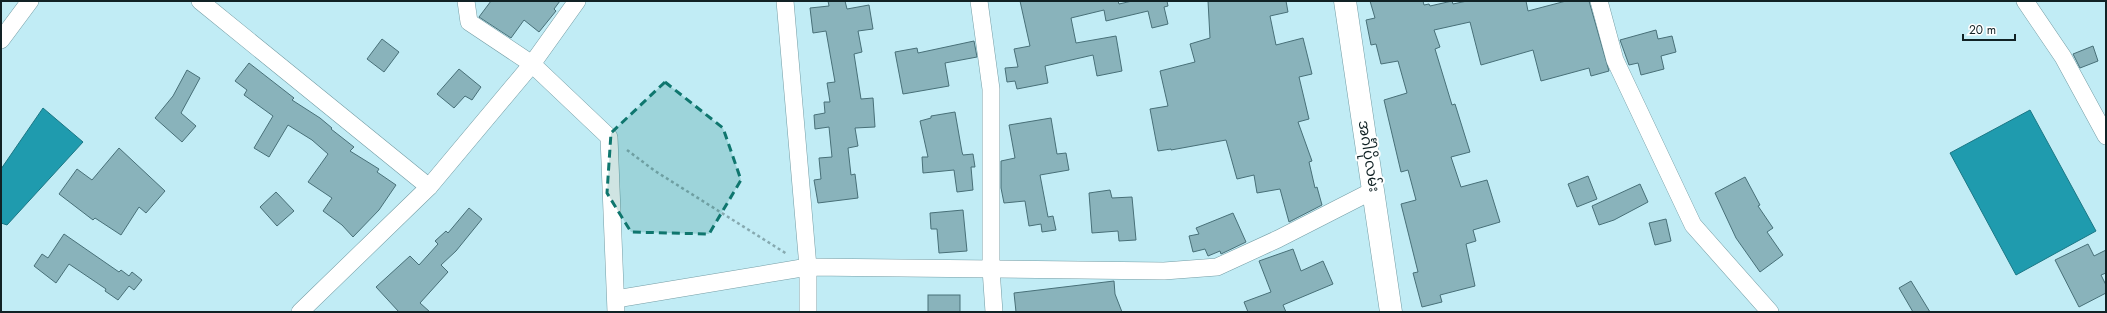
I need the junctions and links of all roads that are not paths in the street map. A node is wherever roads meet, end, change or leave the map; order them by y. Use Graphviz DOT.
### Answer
graph roads {
  1 [pos="30,1"];
  2 [pos="200,1"];
  3 [pos="466,1"];
  4 [pos="577,1"];
  5 [pos="785,1"];
  6 [pos="979,1"];
  7 [pos="1345,1"];
  8 [pos="1599,1"];
  9 [pos="2025,1"];
  10 [pos="1,40"];
  11 [pos="532,64"];
  12 [pos="2106,136"];
  13 [pos="429,187"];
  14 [pos="1374,190"];
  15 [pos="808,267"];
  16 [pos="991,270"];
  17 [pos="616,306"];
  18 [pos="300,312"];
  19 [pos="808,312"];
  20 [pos="994,312"];
  21 [pos="1392,312"];
  22 [pos="1770,312"];
  1 -- 10 [label="street"];
  2 -- 13 [label="street"];
  3 -- 11 [label="street"];
  4 -- 11 [label="street"];
  5 -- 15 [label="street"];
  6 -- 16 [label="street"];
  7 -- 14 [label="main road, အင်္ဂါပိုလမ်း"];
  8 -- 22 [label="street"];
  9 -- 12 [label="street"];
  11 -- 13 [label="street"];
  11 -- 17 [label="street"];
  13 -- 18 [label="street"];
  14 -- 16 [label="street"];
  14 -- 21 [label="main road, အင်္ဂါပိုလမ်း"];
  15 -- 16 [label="street"];
  15 -- 17 [label="street"];
  15 -- 19 [label="street"];
  16 -- 20 [label="street"];
}
